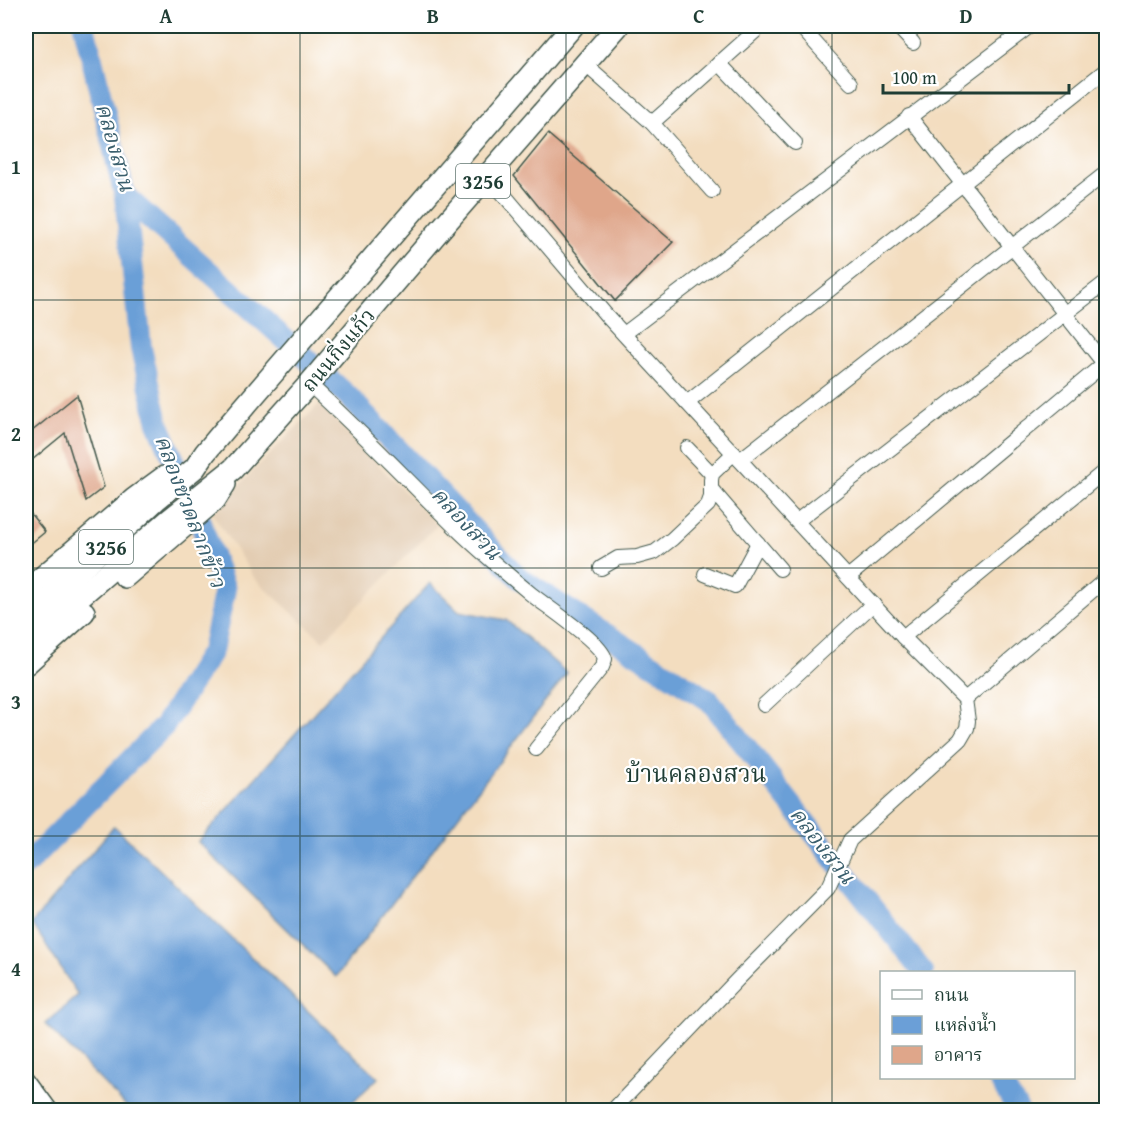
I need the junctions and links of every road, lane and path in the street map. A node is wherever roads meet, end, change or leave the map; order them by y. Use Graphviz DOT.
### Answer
graph roads {
  1 [pos="573,26"];
  2 [pos="618,26"];
  3 [pos="761,26"];
  4 [pos="800,26"];
  5 [pos="897,26"];
  6 [pos="1030,26"];
  7 [pos="913,44"];
  8 [pos="719,63"];
  9 [pos="585,64"];
  10 [pos="1107,70"];
  11 [pos="851,83"];
  12 [pos="909,116"];
  13 [pos="652,123"];
  14 [pos="795,143"];
  15 [pos="1107,173"];
  16 [pos="488,176"];
  17 [pos="962,185"];
  18 [pos="712,191"];
  19 [pos="1013,246"];
  20 [pos="1107,282"];
  21 [pos="1065,315"];
  22 [pos="624,334"];
  23 [pos="1106,364"];
  24 [pos="309,383"];
  25 [pos="687,403"];
  26 [pos="687,448"];
  27 [pos="737,456"];
  28 [pos="1107,470"];
  29 [pos="712,474"];
  30 [pos="712,490"];
  31 [pos="153,494"];
  32 [pos="797,522"];
  33 [pos="173,526"];
  34 [pos="758,543"];
  35 [pos="601,568"];
  36 [pos="780,569"];
  37 [pos="705,574"];
  38 [pos="848,577"];
  39 [pos="1107,579"];
  40 [pos="26,591"];
  41 [pos="61,601"];
  42 [pos="873,604"];
  43 [pos="26,617"];
  44 [pos="903,637"];
  45 [pos="26,642"];
  46 [pos="26,664"];
  47 [pos="965,699"];
  48 [pos="764,705"];
  49 [pos="536,749"];
  50 [pos="26,1080"];
  51 [pos="48,1110"];
  52 [pos="613,1110"];
  1 -- 31 [label="main road, ถนนกิ่งแก้ว / 3256"];
  2 -- 9 [label="main road, ถนนกิ่งแก้ว / 3256"];
  3 -- 8 [label="street"];
  4 -- 11 [label="street"];
  5 -- 7 [label="street"];
  6 -- 12 [label="street"];
  8 -- 13 [label="street"];
  8 -- 14 [label="street"];
  9 -- 13 [label="street"];
  9 -- 16 [label="main road, ถนนกิ่งแก้ว / 3256"];
  10 -- 17 [label="street"];
  12 -- 17 [label="street"];
  12 -- 22 [label="street"];
  13 -- 18 [label="street"];
  15 -- 19 [label="street"];
  16 -- 22 [label="street"];
  16 -- 24 [label="main road, ถนนกิ่งแก้ว / 3256"];
  17 -- 19 [label="street"];
  17 -- 25 [label="street"];
  19 -- 21 [label="street"];
  19 -- 27 [label="street"];
  20 -- 21 [label="street"];
  21 -- 23 [label="street"];
  21 -- 32 [label="street"];
  22 -- 25 [label="street"];
  23 -- 38 [label="street"];
  24 -- 33 [label="main road, ถนนกิ่งแก้ว / 3256"];
  24 -- 49 [label="street"];
  25 -- 27 [label="street"];
  26 -- 29 [label="street"];
  27 -- 29 [label="street"];
  27 -- 32 [label="street"];
  28 -- 44 [label="street"];
  29 -- 30 [label="street"];
  30 -- 34 [label="street"];
  30 -- 35 [label="street"];
  31 -- 40 [label="main road"];
  31 -- 41 [label="main road, ถนนกิ่งแก้ว / 3256"];
  32 -- 38 [label="street"];
  33 -- 41 [label="main road, ถนนกิ่งแก้ว / 3256"];
  33 -- 46 [label="main road"];
  34 -- 36 [label="street"];
  34 -- 37 [label="street"];
  38 -- 42 [label="street"];
  39 -- 47 [label="street"];
  41 -- 43 [label="main road, ถนนกิ่งแก้ว / 3256"];
  41 -- 45 [label="main road, ถนนกิ่งแก้ว / 3256"];
  42 -- 44 [label="street"];
  42 -- 48 [label="street"];
  44 -- 47 [label="street"];
  47 -- 52 [label="street"];
  50 -- 51 [label="main road"];
}
